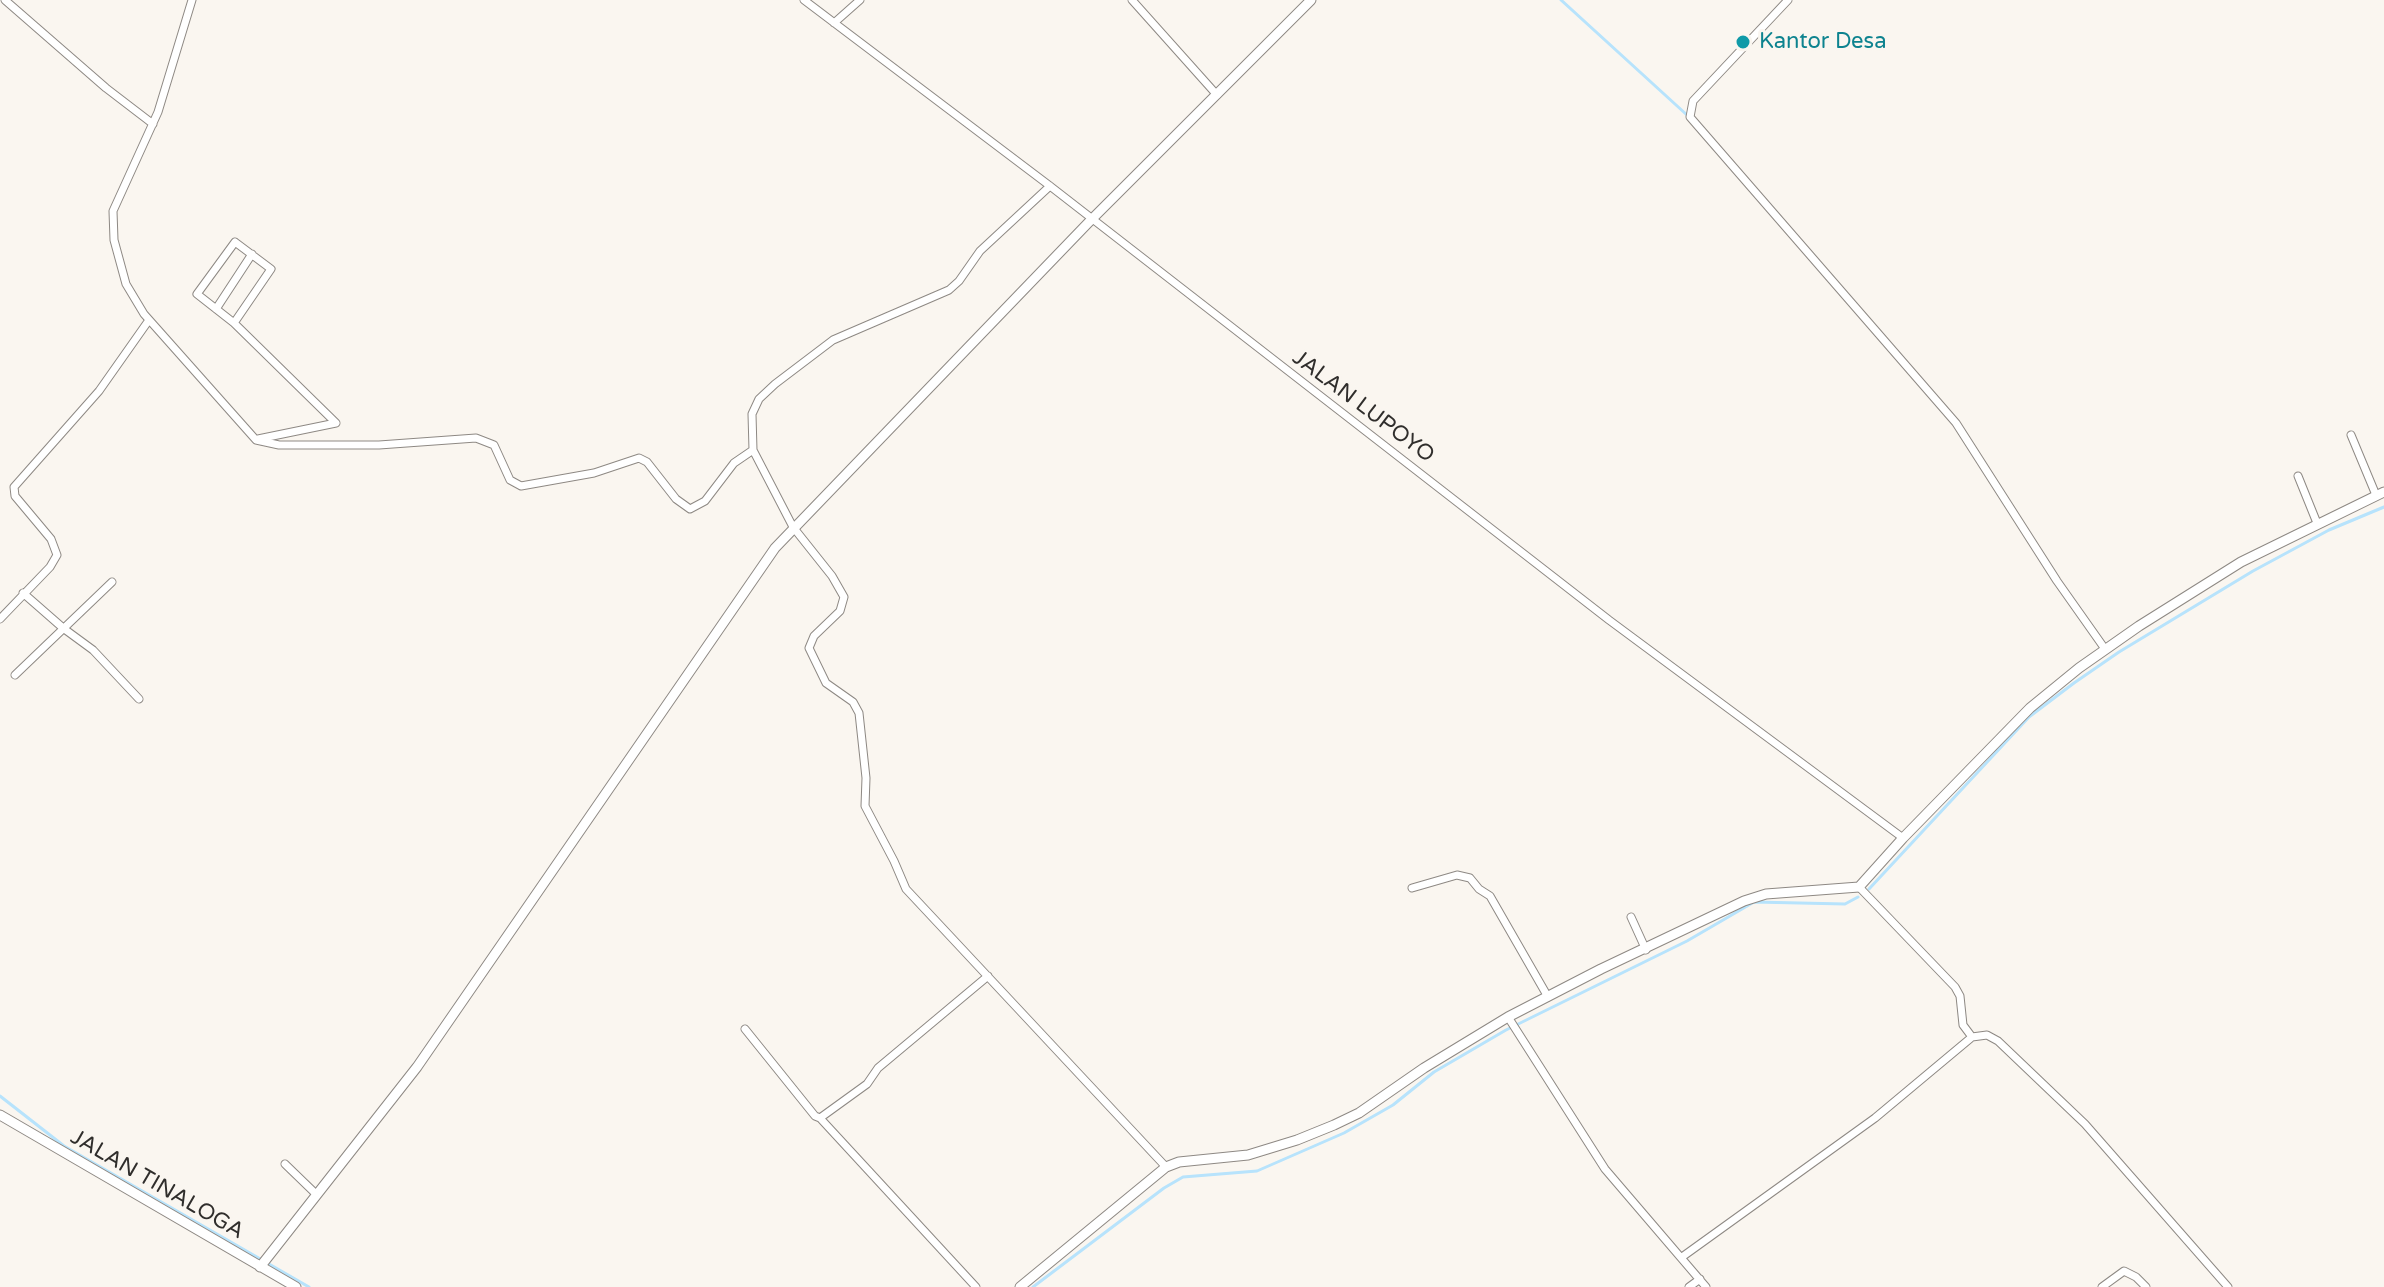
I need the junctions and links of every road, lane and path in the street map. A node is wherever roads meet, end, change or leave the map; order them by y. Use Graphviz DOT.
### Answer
graph roads {
  1 [pos="5,0"];
  2 [pos="20,0"];
  3 [pos="192,0"];
  4 [pos="804,0"];
  5 [pos="860,0"];
  6 [pos="1132,0"];
  7 [pos="1311,0"];
  8 [pos="1788,0"];
  9 [pos="14,7"];
  10 [pos="834,23"];
  11 [pos="1217,95"];
  12 [pos="153,124"];
  13 [pos="1050,186"];
  14 [pos="1088,223"];
  15 [pos="252,254"];
  16 [pos="216,309"];
  17 [pos="149,320"];
  18 [pos="234,323"];
  19 [pos="2351,435"];
  20 [pos="256,440"];
  21 [pos="753,450"];
  22 [pos="2298,476"];
  23 [pos="2380,493"];
  24 [pos="2317,523"];
  25 [pos="793,527"];
  26 [pos="112,582"];
  27 [pos="23,593"];
  28 [pos="0,619"];
  29 [pos="63,628"];
  30 [pos="2105,649"];
  31 [pos="15,675"];
  32 [pos="139,699"];
  33 [pos="1902,840"];
  34 [pos="1859,887"];
  35 [pos="1412,888"];
  36 [pos="1631,917"];
  37 [pos="1644,945"];
  38 [pos="988,976"];
  39 [pos="1545,993"];
  40 [pos="1512,1023"];
  41 [pos="745,1029"];
  42 [pos="1972,1037"];
  43 [pos="0,1115"];
  44 [pos="820,1118"];
  45 [pos="285,1164"];
  46 [pos="1166,1167"];
  47 [pos="316,1194"];
  48 [pos="1682,1257"];
  49 [pos="260,1267"];
  50 [pos="1700,1279"];
  51 [pos="296,1287"];
  52 [pos="976,1287"];
  53 [pos="1020,1287"];
  54 [pos="1689,1287"];
  55 [pos="1706,1287"];
  56 [pos="2102,1287"];
  57 [pos="2146,1287"];
  58 [pos="2228,1287"];
  1 -- 9 [label="street"];
  2 -- 9 [label="street"];
  3 -- 12 [label="street"];
  4 -- 10 [label="street, JALAN LUPOYO"];
  5 -- 10 [label="street"];
  6 -- 11 [label="street"];
  7 -- 11 [label="street"];
  8 -- 30 [label="street"];
  9 -- 12 [label="street"];
  10 -- 13 [label="street, JALAN LUPOYO"];
  11 -- 14 [label="street"];
  12 -- 17 [label="street"];
  13 -- 14 [label="street, JALAN LUPOYO"];
  13 -- 21 [label="street"];
  14 -- 25 [label="street"];
  14 -- 33 [label="street, JALAN LUPOYO"];
  15 -- 16 [label="street"];
  15 -- 16 [label="street"];
  15 -- 18 [label="street"];
  16 -- 18 [label="street"];
  17 -- 20 [label="street"];
  17 -- 27 [label="street"];
  18 -- 20 [label="street"];
  19 -- 23 [label="street"];
  20 -- 21 [label="street"];
  21 -- 25 [label="street"];
  22 -- 24 [label="street"];
  23 -- 24 [label="street"];
  24 -- 30 [label="street"];
  25 -- 38 [label="street"];
  25 -- 47 [label="street"];
  26 -- 29 [label="street"];
  27 -- 28 [label="street"];
  27 -- 29 [label="street"];
  29 -- 31 [label="street"];
  29 -- 32 [label="street"];
  30 -- 33 [label="street"];
  33 -- 34 [label="street"];
  34 -- 37 [label="street"];
  34 -- 42 [label="street"];
  35 -- 39 [label="street"];
  36 -- 37 [label="street"];
  37 -- 39 [label="street"];
  38 -- 44 [label="street"];
  38 -- 46 [label="street"];
  39 -- 40 [label="street"];
  40 -- 46 [label="street"];
  40 -- 48 [label="street"];
  41 -- 44 [label="street"];
  42 -- 48 [label="street"];
  42 -- 58 [label="street"];
  43 -- 49 [label="street, JALAN TINALOGA"];
  44 -- 52 [label="street"];
  45 -- 47 [label="street"];
  46 -- 53 [label="street"];
  47 -- 49 [label="street"];
  48 -- 50 [label="street"];
  49 -- 51 [label="street, JALAN TINALOGA"];
  50 -- 54 [label="street"];
  50 -- 55 [label="street"];
  56 -- 57 [label="street"];
}
